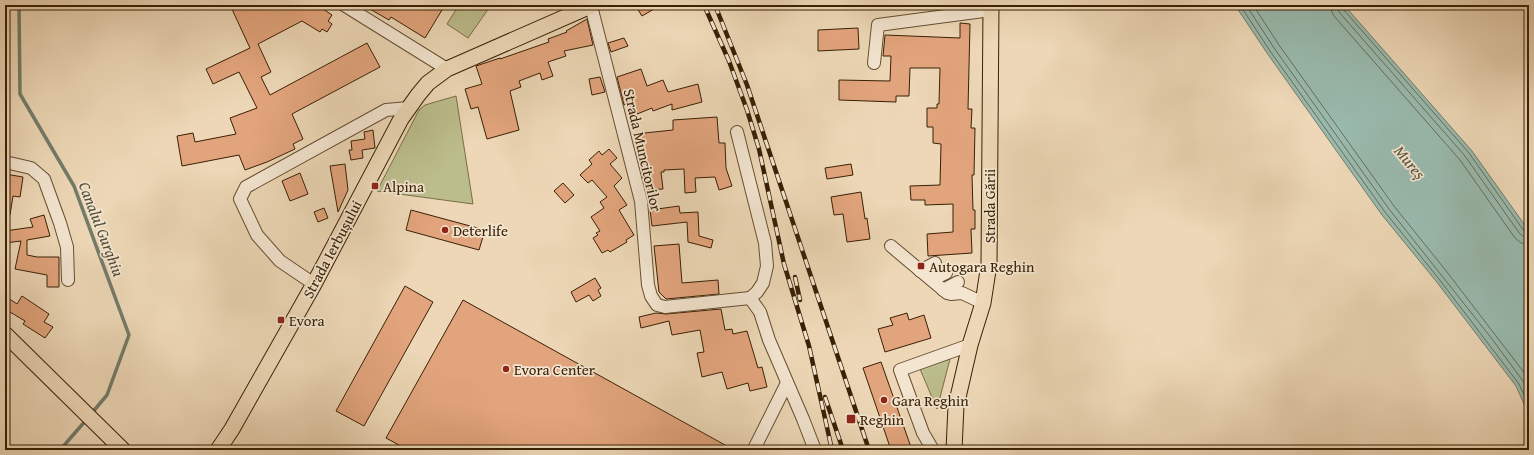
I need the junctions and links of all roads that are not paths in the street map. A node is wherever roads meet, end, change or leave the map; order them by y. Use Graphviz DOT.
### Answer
graph roads {
  1 [pos="344,5"];
  2 [pos="592,6"];
  3 [pos="991,8"];
  4 [pos="874,63"];
  5 [pos="447,69"];
  6 [pos="409,108"];
  7 [pos="737,132"];
  8 [pos="5,162"];
  9 [pos="891,246"];
  10 [pos="68,280"];
  11 [pos="932,280"];
  12 [pos="314,284"];
  13 [pos="750,298"];
  14 [pos="983,303"];
  15 [pos="5,334"];
  16 [pos="970,345"];
  17 [pos="787,383"];
  18 [pos="754,449"];
  19 [pos="123,450"];
  20 [pos="218,450"];
  21 [pos="815,450"];
  22 [pos="933,450"];
  23 [pos="954,450"];
  1 -- 5 [label="street"];
  2 -- 5 [label="main road, Strada Ierbușului"];
  2 -- 13 [label="street, Strada Muncitorilor"];
  3 -- 4 [label="street"];
  3 -- 14 [label="main road, Strada Gării"];
  5 -- 6 [label="main road, Strada Ierbușului"];
  6 -- 12 [label="main road, Strada Ierbușului"];
  6 -- 12 [label="street"];
  7 -- 13 [label="street"];
  8 -- 10 [label="street"];
  9 -- 11 [label="street"];
  11 -- 11 [label="street"];
  11 -- 14 [label="street"];
  12 -- 20 [label="main road, Strada Ierbușului"];
  13 -- 17 [label="street"];
  14 -- 16 [label="main road, Strada Gării"];
  15 -- 19 [label="main road"];
  16 -- 22 [label="street"];
  16 -- 23 [label="main road, Strada Gării"];
  17 -- 18 [label="street"];
  17 -- 21 [label="street"];
}
